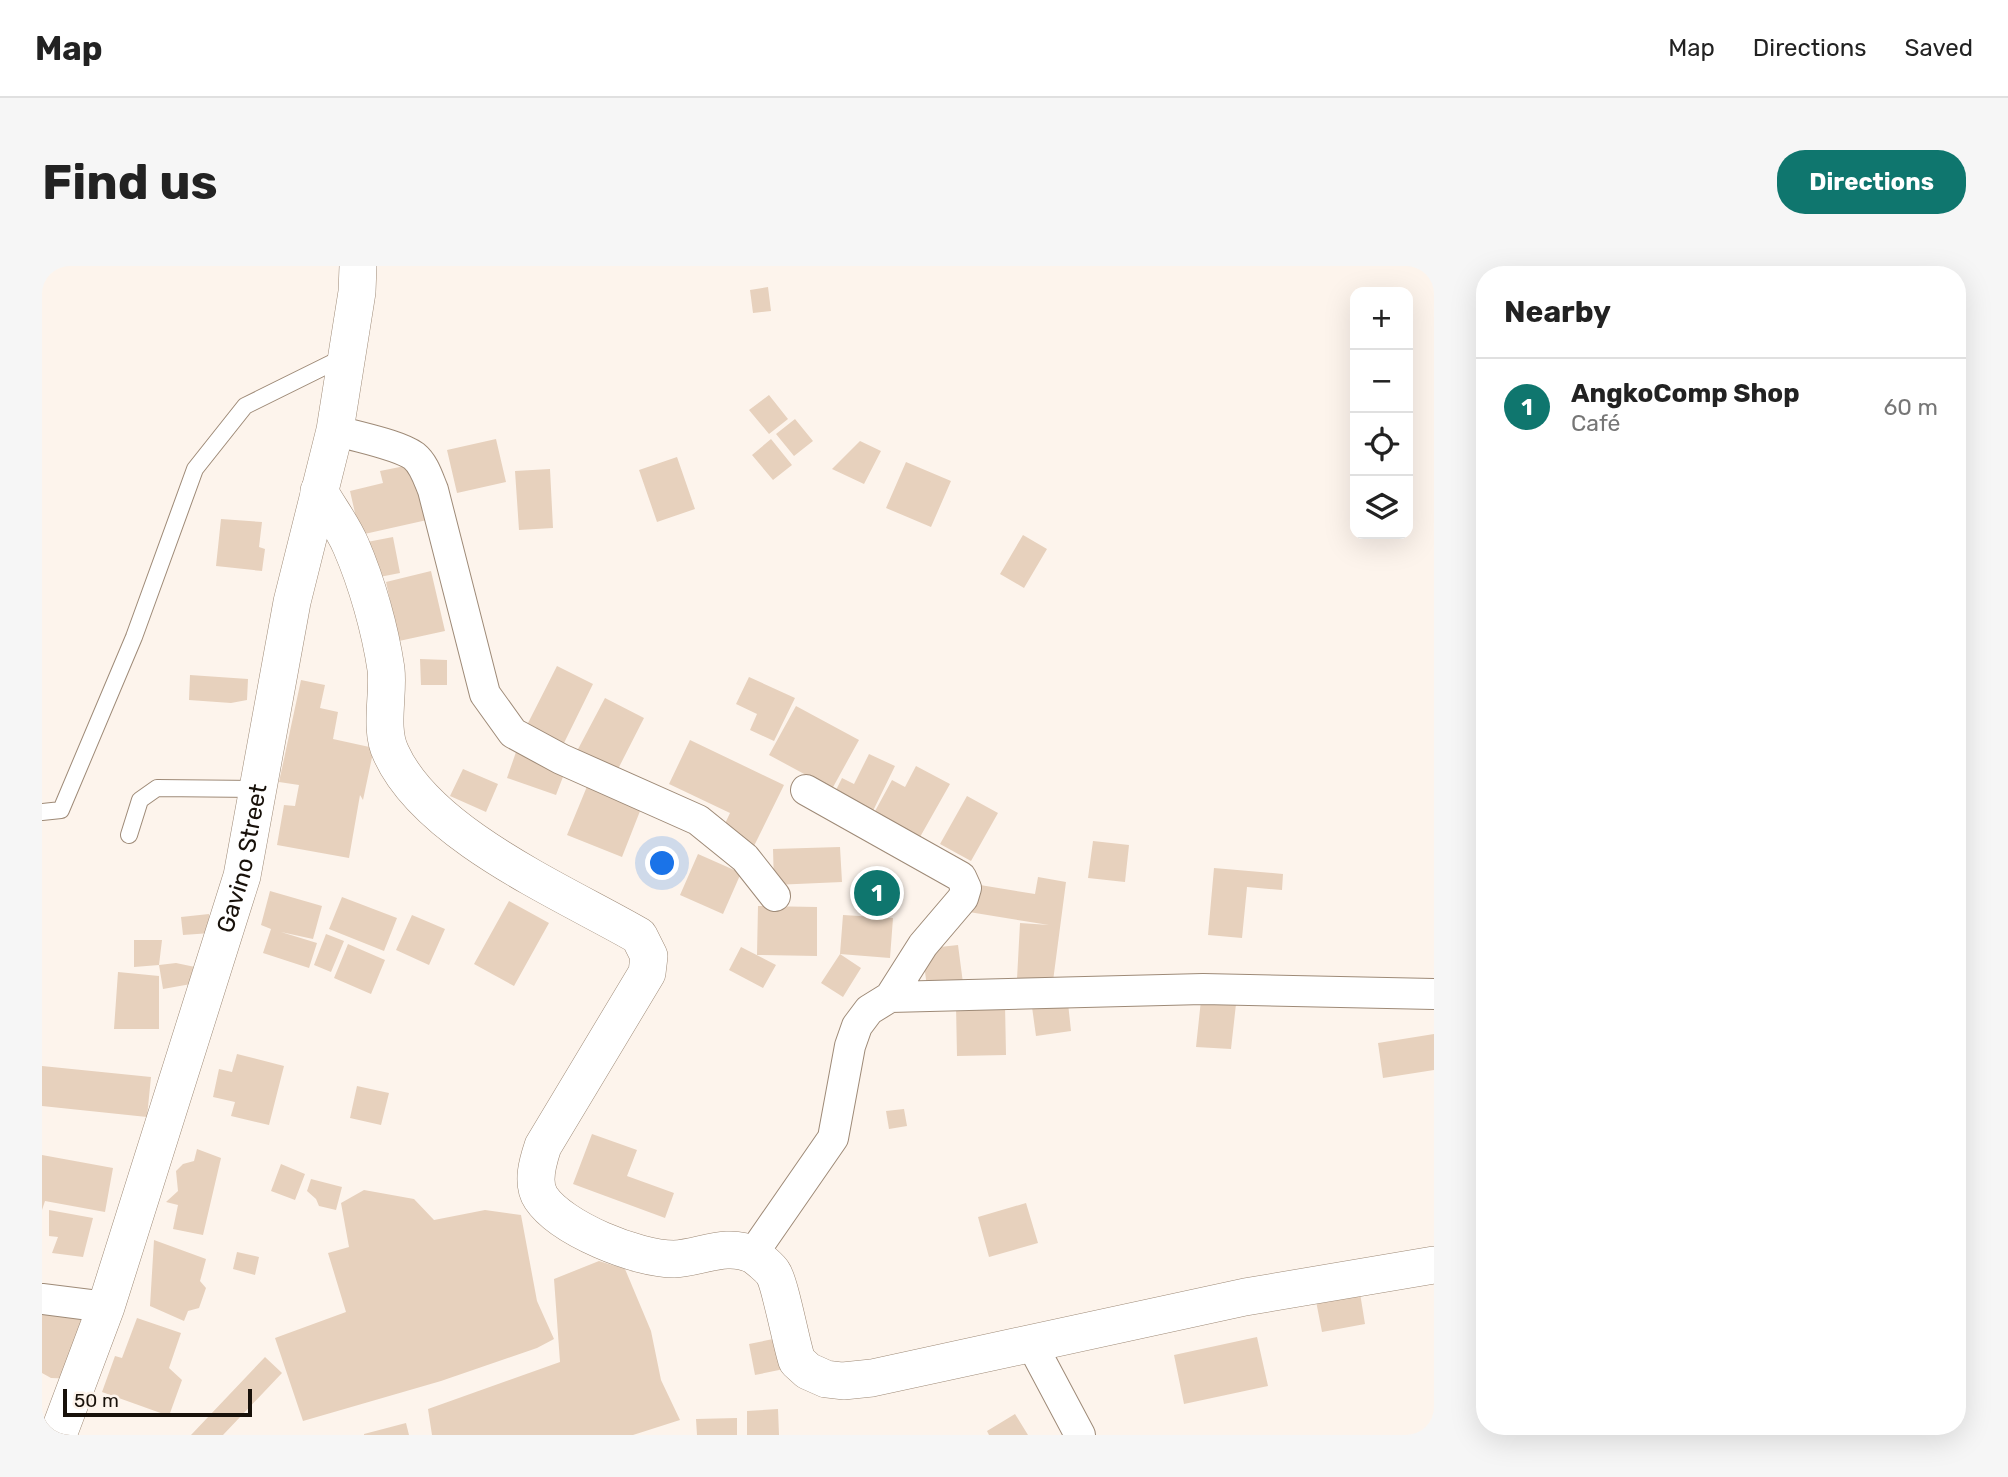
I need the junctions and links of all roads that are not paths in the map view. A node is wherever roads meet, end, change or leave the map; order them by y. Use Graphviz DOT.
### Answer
graph roads {
  1 [pos="358,266"];
  2 [pos="347,356"];
  3 [pos="335,430"];
  4 [pos="319,491"];
  5 [pos="258,789"];
  6 [pos="806,790"];
  7 [pos="42,812"];
  8 [pos="129,835"];
  9 [pos="775,896"];
  10 [pos="1434,994"];
  11 [pos="890,997"];
  12 [pos="752,1255"];
  13 [pos="1434,1265"];
  14 [pos="42,1299"];
  15 [pos="106,1307"];
  16 [pos="1031,1343"];
  17 [pos="58,1435"];
  18 [pos="1080,1435"];
  1 -- 2 [label="street, Gavino Street"];
  2 -- 3 [label="street, Gavino Street"];
  2 -- 7 [label="lane"];
  3 -- 4 [label="street, Gavino Street"];
  3 -- 9 [label="street"];
  4 -- 5 [label="street, Gavino Street"];
  4 -- 12 [label="street"];
  5 -- 8 [label="lane"];
  5 -- 15 [label="street, Gavino Street"];
  6 -- 11 [label="street"];
  10 -- 11 [label="street"];
  11 -- 12 [label="street"];
  12 -- 16 [label="street"];
  13 -- 16 [label="street"];
  14 -- 15 [label="street"];
  15 -- 17 [label="street, Gavino Street"];
  16 -- 18 [label="street"];
}
